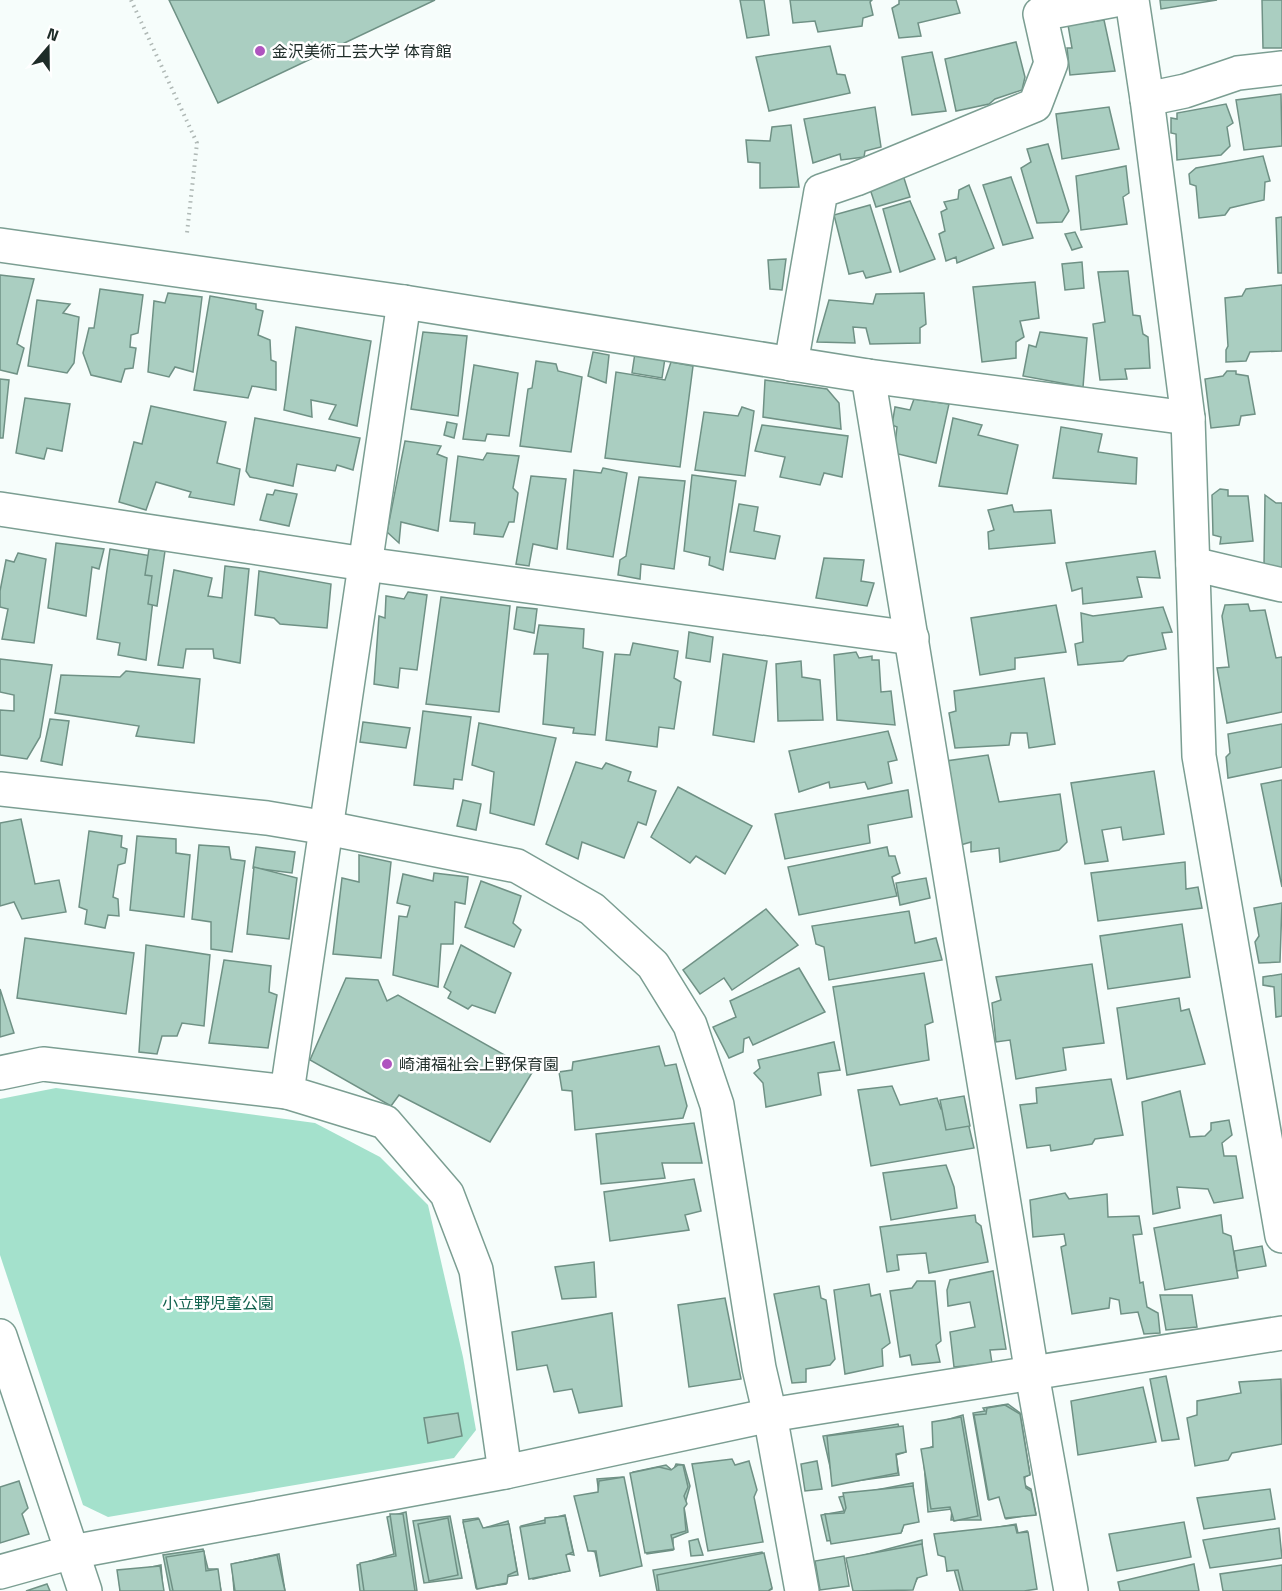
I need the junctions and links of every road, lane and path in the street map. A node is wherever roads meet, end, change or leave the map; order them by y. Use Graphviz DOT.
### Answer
graph roads {
  1 [pos="131,0"];
  2 [pos="1115,0"];
  3 [pos="1131,0"];
  4 [pos="1282,68"];
  5 [pos="1147,99"];
  6 [pos="187,234"];
  7 [pos="0,245"];
  8 [pos="404,302"];
  9 [pos="791,364"];
  10 [pos="868,376"];
  11 [pos="1188,417"];
  12 [pos="0,509"];
  13 [pos="365,564"];
  14 [pos="1193,564"];
  15 [pos="1282,585"];
  16 [pos="912,638"];
  17 [pos="0,789"];
  18 [pos="327,828"];
  19 [pos="0,1073"];
  20 [pos="287,1092"];
  21 [pos="1282,1236"];
  22 [pos="1282,1333"];
  23 [pos="0,1336"];
  24 [pos="1032,1374"];
  25 [pos="770,1415"];
  26 [pos="505,1472"];
  27 [pos="72,1552"];
  28 [pos="0,1572"];
  29 [pos="85,1591"];
  30 [pos="802,1591"];
  31 [pos="1071,1591"];
  1 -- 6 [label="path"];
  2 -- 9 [label="street"];
  3 -- 5 [label="street"];
  4 -- 5 [label="street"];
  5 -- 11 [label="street"];
  7 -- 8 [label="street"];
  8 -- 9 [label="street"];
  8 -- 13 [label="street"];
  9 -- 10 [label="street"];
  10 -- 11 [label="street"];
  10 -- 16 [label="street"];
  11 -- 14 [label="street"];
  12 -- 13 [label="street"];
  13 -- 16 [label="street"];
  13 -- 18 [label="street"];
  14 -- 15 [label="street"];
  14 -- 21 [label="street"];
  16 -- 24 [label="street"];
  17 -- 18 [label="street"];
  18 -- 20 [label="street"];
  18 -- 25 [label="street"];
  19 -- 20 [label="street"];
  20 -- 26 [label="street"];
  22 -- 24 [label="street"];
  23 -- 27 [label="street"];
  24 -- 25 [label="street"];
  24 -- 31 [label="street"];
  25 -- 26 [label="street"];
  25 -- 30 [label="street"];
  26 -- 27 [label="street"];
  27 -- 28 [label="street"];
  27 -- 29 [label="street"];
}
